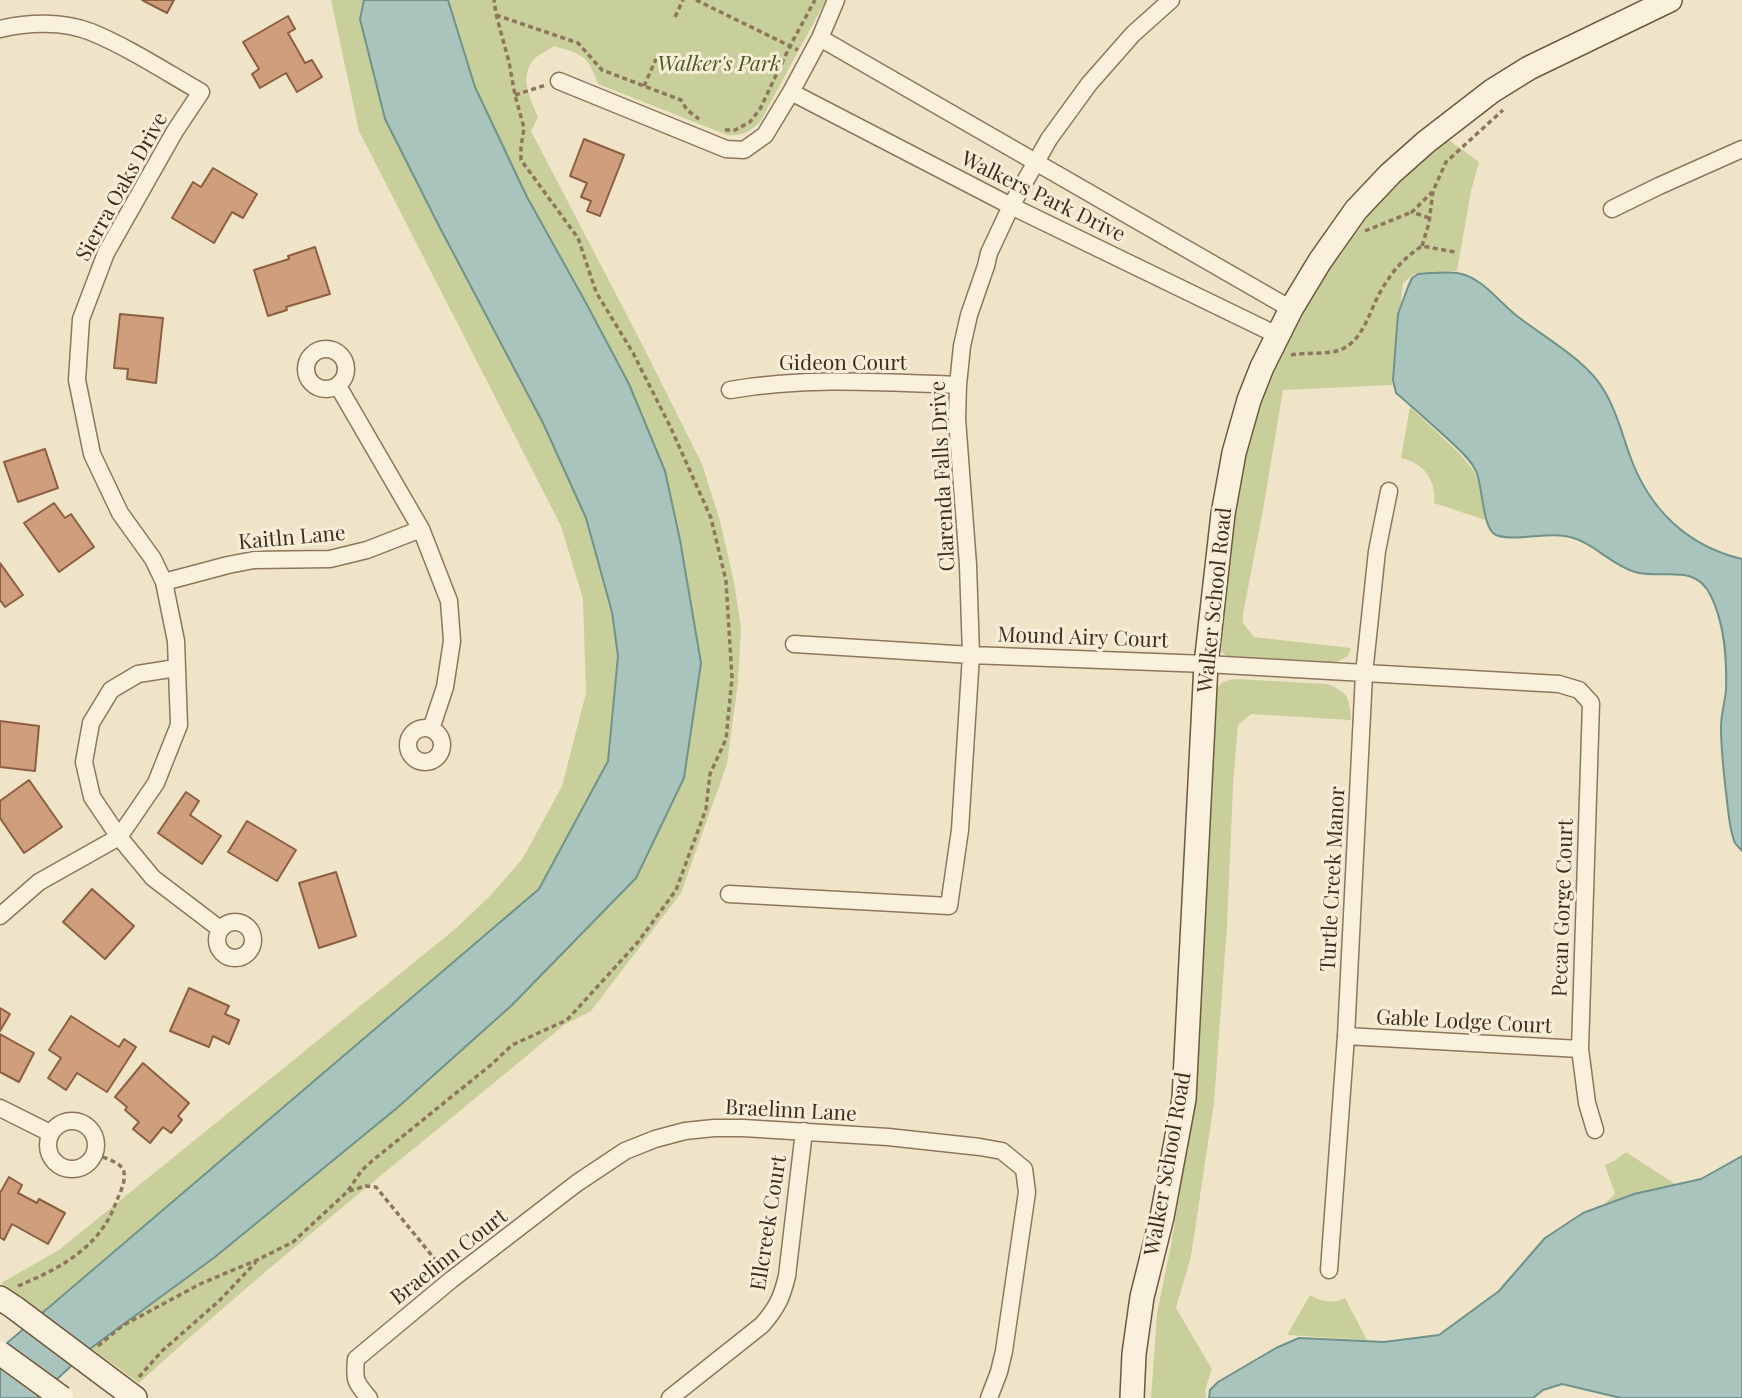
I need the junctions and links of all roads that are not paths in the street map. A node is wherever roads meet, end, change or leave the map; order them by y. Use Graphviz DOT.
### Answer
graph roads {
  1 [pos="836,0"];
  2 [pos="1171,0"];
  3 [pos="1670,0"];
  4 [pos="1152,6"];
  5 [pos="0,29"];
  6 [pos="820,38"];
  7 [pos="559,81"];
  8 [pos="791,92"];
  9 [pos="1742,149"];
  10 [pos="1036,163"];
  11 [pos="1011,206"];
  12 [pos="1612,209"];
  13 [pos="1291,309"];
  14 [pos="1284,341"];
  15 [pos="338,386"];
  16 [pos="958,386"];
  17 [pos="730,390"];
  18 [pos="1389,491"];
  19 [pos="421,528"];
  20 [pos="164,582"];
  21 [pos="794,644"];
  22 [pos="971,655"];
  23 [pos="1206,664"];
  24 [pos="176,667"];
  25 [pos="1364,674"];
  26 [pos="1579,690"];
  27 [pos="431,729"];
  28 [pos="119,837"];
  29 [pos="729,894"];
  30 [pos="0,916"];
  31 [pos="220,929"];
  32 [pos="1346,1036"];
  33 [pos="1580,1049"];
  34 [pos="0,1108"];
  35 [pos="1595,1130"];
  36 [pos="804,1131"];
  37 [pos="50,1133"];
  38 [pos="577,1183"];
  39 [pos="1329,1270"];
  40 [pos="10,1298"];
  41 [pos="0,1353"];
  42 [pos="130,1393"];
  43 [pos="62,1398"];
  44 [pos="369,1398"];
  45 [pos="670,1398"];
  46 [pos="989,1398"];
  47 [pos="1132,1398"];
  1 -- 6 [label="street"];
  2 -- 4 [label="street, Clarenda Falls Drive"];
  3 -- 13 [label="street, Walker School Road"];
  4 -- 10 [label="street, Clarenda Falls Drive"];
  5 -- 20 [label="street, Sierra Oaks Drive"];
  6 -- 8 [label="street"];
  6 -- 10 [label="street, Walkers Park Drive"];
  7 -- 8 [label="street"];
  8 -- 11 [label="street, Walkers Park Drive"];
  9 -- 12 [label="street"];
  10 -- 11 [label="street, Clarenda Falls Drive"];
  10 -- 13 [label="street, Walkers Park Drive"];
  11 -- 14 [label="street, Walkers Park Drive"];
  11 -- 16 [label="street, Clarenda Falls Drive"];
  13 -- 14 [label="street, Walker School Road"];
  14 -- 23 [label="street, Walker School Road"];
  15 -- 19 [label="street"];
  16 -- 17 [label="street, Gideon Court"];
  16 -- 22 [label="street, Clarenda Falls Drive"];
  18 -- 25 [label="street, Turtle Creek Manor"];
  19 -- 20 [label="street, Kaitln Lane"];
  19 -- 27 [label="street"];
  20 -- 24 [label="street, Sierra Oaks Drive"];
  21 -- 22 [label="street, Mound Airy Court"];
  22 -- 23 [label="street, Mound Airy Court"];
  22 -- 29 [label="street, Clarenda Falls Drive"];
  23 -- 25 [label="street, Mound Airy Court"];
  23 -- 47 [label="street, Walker School Road"];
  24 -- 28 [label="street, Sierra Oaks Drive"];
  24 -- 28 [label="street"];
  25 -- 26 [label="street, Mound Airy Court"];
  25 -- 32 [label="street, Turtle Creek Manor"];
  26 -- 33 [label="street, Pecan Gorge Court"];
  28 -- 30 [label="street, Sierra Oaks Drive"];
  28 -- 31 [label="street"];
  32 -- 33 [label="street, Gable Lodge Court"];
  32 -- 39 [label="street, Turtle Creek Manor"];
  33 -- 35 [label="street, Pecan Gorge Court"];
  34 -- 37 [label="street"];
  36 -- 38 [label="street, Braelinn Lane"];
  36 -- 45 [label="street, Ellcreek Court"];
  36 -- 46 [label="street, Braelinn Lane"];
  37 -- 37 [label="street"];
  38 -- 44 [label="street, Braelinn Court"];
  40 -- 42 [label="street, bridge"];
  41 -- 43 [label="street, bridge"];
}
